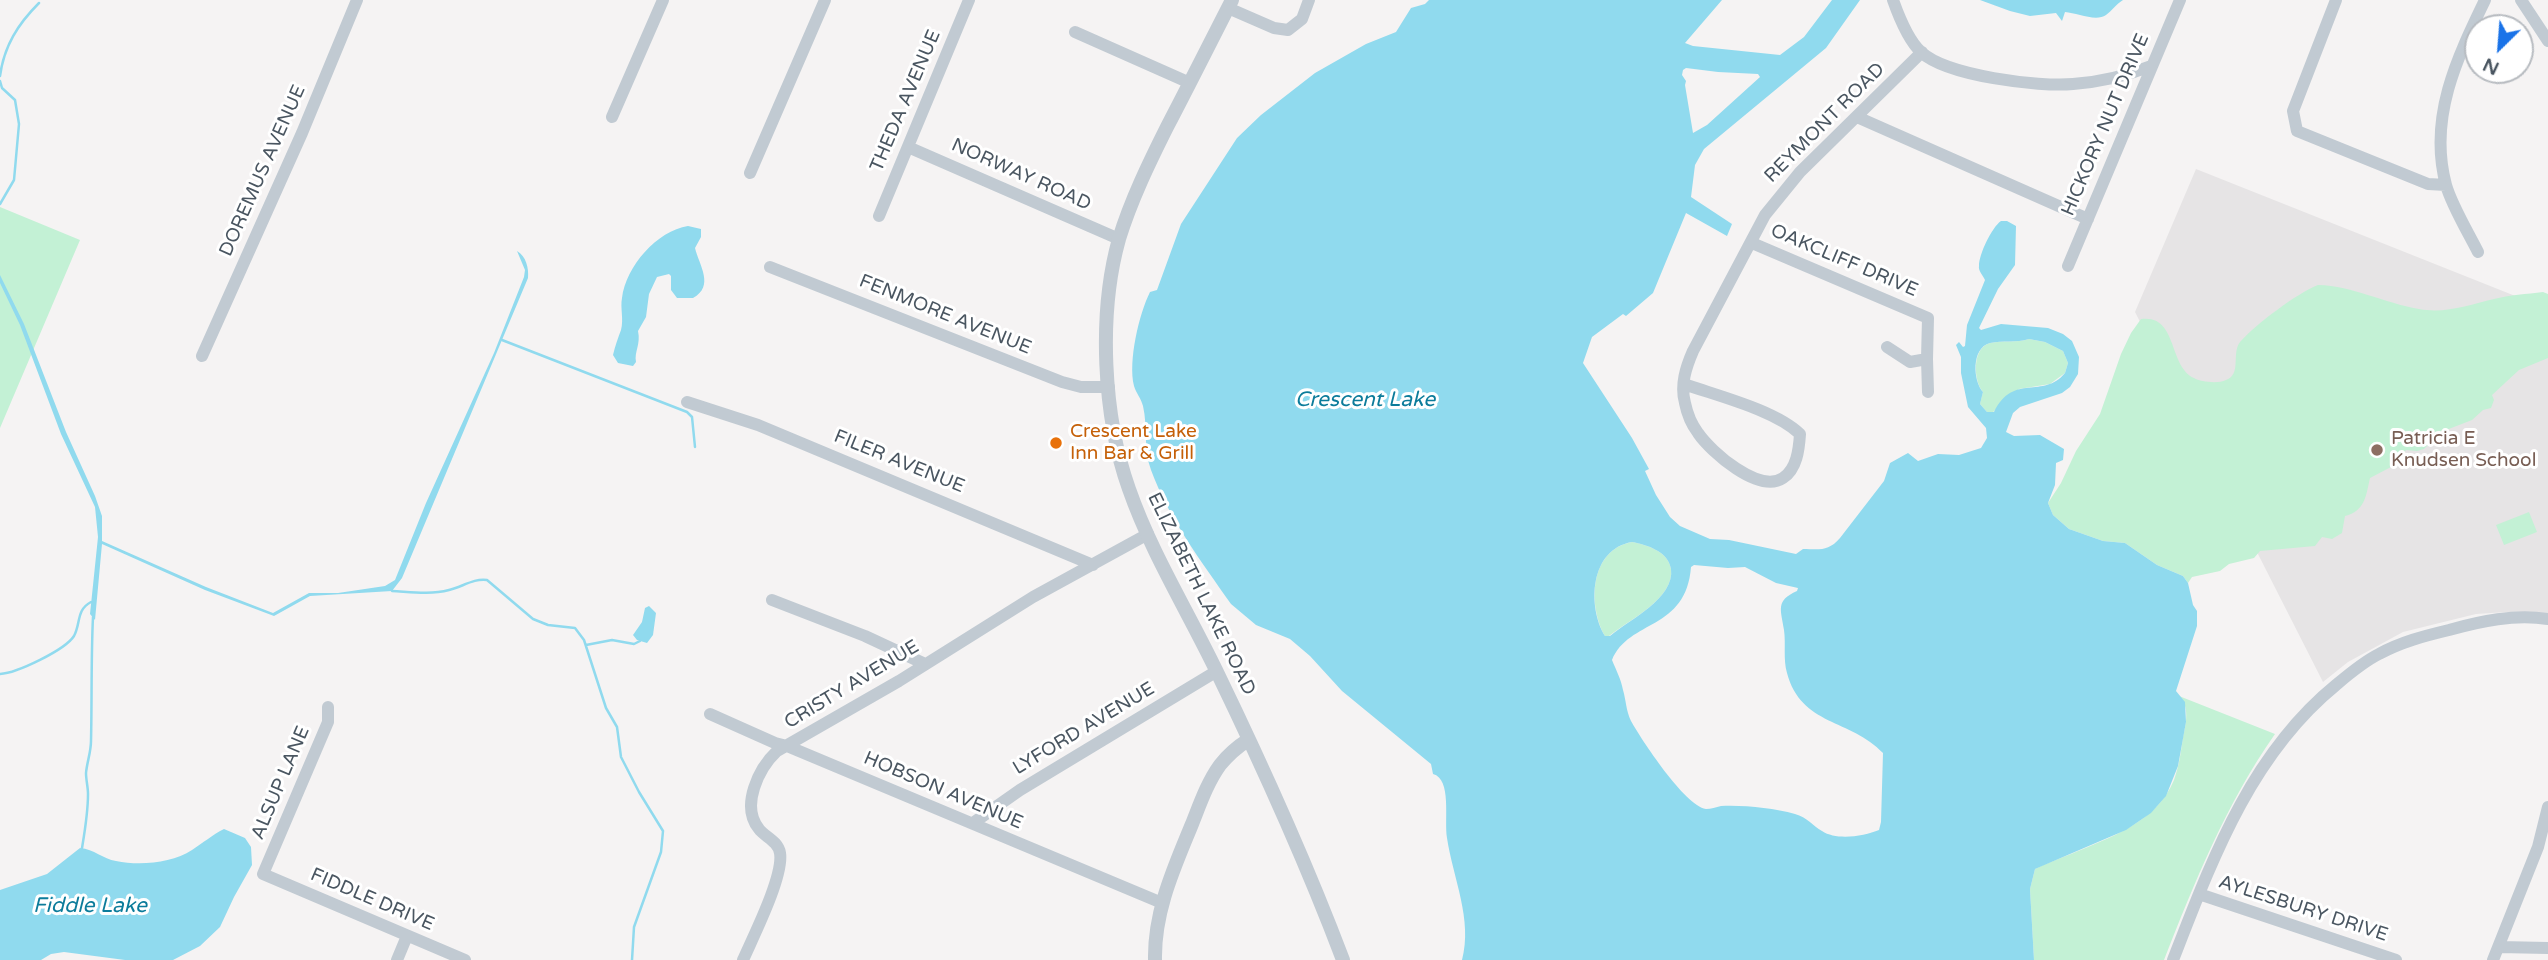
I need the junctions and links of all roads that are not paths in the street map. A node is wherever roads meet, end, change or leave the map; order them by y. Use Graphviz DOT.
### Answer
graph roads {
  1 [pos="663,0"];
  2 [pos="825,0"];
  3 [pos="969,0"];
  4 [pos="1309,0"];
  5 [pos="1893,0"];
  6 [pos="2180,0"];
  7 [pos="2336,0"];
  8 [pos="2485,0"];
  9 [pos="2521,0"];
  10 [pos="352,2"];
  11 [pos="1230,4"];
  12 [pos="1075,32"];
  13 [pos="2548,41"];
  14 [pos="1922,52"];
  15 [pos="2151,66"];
  16 [pos="1190,83"];
  17 [pos="612,117"];
  18 [pos="1857,117"];
  19 [pos="908,147"];
  20 [pos="750,173"];
  21 [pos="2446,185"];
  22 [pos="879,216"];
  23 [pos="2088,219"];
  24 [pos="1119,239"];
  25 [pos="1752,243"];
  26 [pos="2478,253"];
  27 [pos="2068,265"];
  28 [pos="771,267"];
  29 [pos="1887,347"];
  30 [pos="202,356"];
  31 [pos="1927,359"];
  32 [pos="1685,384"];
  33 [pos="1109,387"];
  34 [pos="1928,392"];
  35 [pos="687,402"];
  36 [pos="1149,534"];
  37 [pos="1093,565"];
  38 [pos="772,600"];
  39 [pos="2548,619"];
  40 [pos="925,664"];
  41 [pos="1217,671"];
  42 [pos="328,707"];
  43 [pos="710,714"];
  44 [pos="1248,740"];
  45 [pos="788,746"];
  46 [pos="2548,807"];
  47 [pos="973,823"];
  48 [pos="2546,824"];
  49 [pos="263,874"];
  50 [pos="2199,894"];
  51 [pos="1162,903"];
  52 [pos="407,936"];
  53 [pos="2499,947"];
  54 [pos="2548,948"];
  55 [pos="397,960"];
  56 [pos="466,960"];
  57 [pos="743,960"];
  58 [pos="1156,960"];
  59 [pos="1343,960"];
  60 [pos="2174,960"];
  61 [pos="2396,960"];
  62 [pos="2493,960"];
  1 -- 17 [label="street"];
  2 -- 20 [label="street"];
  3 -- 19 [label="street, THEDA AVENUE"];
  4 -- 11 [label="street"];
  5 -- 14 [label="street"];
  6 -- 15 [label="street, HICKORY NUT DRIVE"];
  7 -- 21 [label="street"];
  8 -- 21 [label="street"];
  9 -- 13 [label="street"];
  10 -- 30 [label="street, DOREMUS AVENUE"];
  11 -- 16 [label="street, ELIZABETH LAKE ROAD"];
  12 -- 16 [label="street"];
  14 -- 15 [label="street"];
  14 -- 18 [label="street, REYMONT ROAD"];
  15 -- 23 [label="street, HICKORY NUT DRIVE"];
  16 -- 24 [label="street, ELIZABETH LAKE ROAD"];
  18 -- 23 [label="street"];
  18 -- 25 [label="street, REYMONT ROAD"];
  19 -- 22 [label="street, THEDA AVENUE"];
  19 -- 24 [label="street, NORWAY ROAD"];
  21 -- 26 [label="street"];
  23 -- 27 [label="street, HICKORY NUT DRIVE"];
  24 -- 33 [label="street, ELIZABETH LAKE ROAD"];
  25 -- 31 [label="street, OAKCLIFF DRIVE"];
  25 -- 32 [label="street, REYMONT ROAD"];
  28 -- 33 [label="street, FENMORE AVENUE"];
  29 -- 31 [label="street"];
  31 -- 34 [label="street"];
  32 -- 32 [label="street, REYMONT ROAD"];
  33 -- 36 [label="street, ELIZABETH LAKE ROAD"];
  35 -- 37 [label="street, FILER AVENUE"];
  36 -- 37 [label="street, CRISTY AVENUE"];
  36 -- 41 [label="street, ELIZABETH LAKE ROAD"];
  37 -- 40 [label="street, CRISTY AVENUE"];
  38 -- 40 [label="street"];
  39 -- 50 [label="street"];
  40 -- 45 [label="street, CRISTY AVENUE"];
  41 -- 44 [label="street, ELIZABETH LAKE ROAD"];
  41 -- 47 [label="street, LYFORD AVENUE"];
  42 -- 49 [label="street, ALSUP LANE"];
  43 -- 45 [label="street, HOBSON AVENUE"];
  44 -- 51 [label="street"];
  44 -- 59 [label="street, ELIZABETH LAKE ROAD"];
  45 -- 47 [label="street, HOBSON AVENUE"];
  45 -- 57 [label="street, CRISTY AVENUE"];
  46 -- 48 [label="street"];
  47 -- 51 [label="street, HOBSON AVENUE"];
  48 -- 53 [label="street"];
  49 -- 52 [label="street, FIDDLE DRIVE"];
  50 -- 60 [label="street"];
  50 -- 61 [label="street, AYLESBURY DRIVE"];
  51 -- 58 [label="street"];
  52 -- 55 [label="street"];
  52 -- 56 [label="street, FIDDLE DRIVE"];
  53 -- 54 [label="street"];
  53 -- 62 [label="street"];
}
